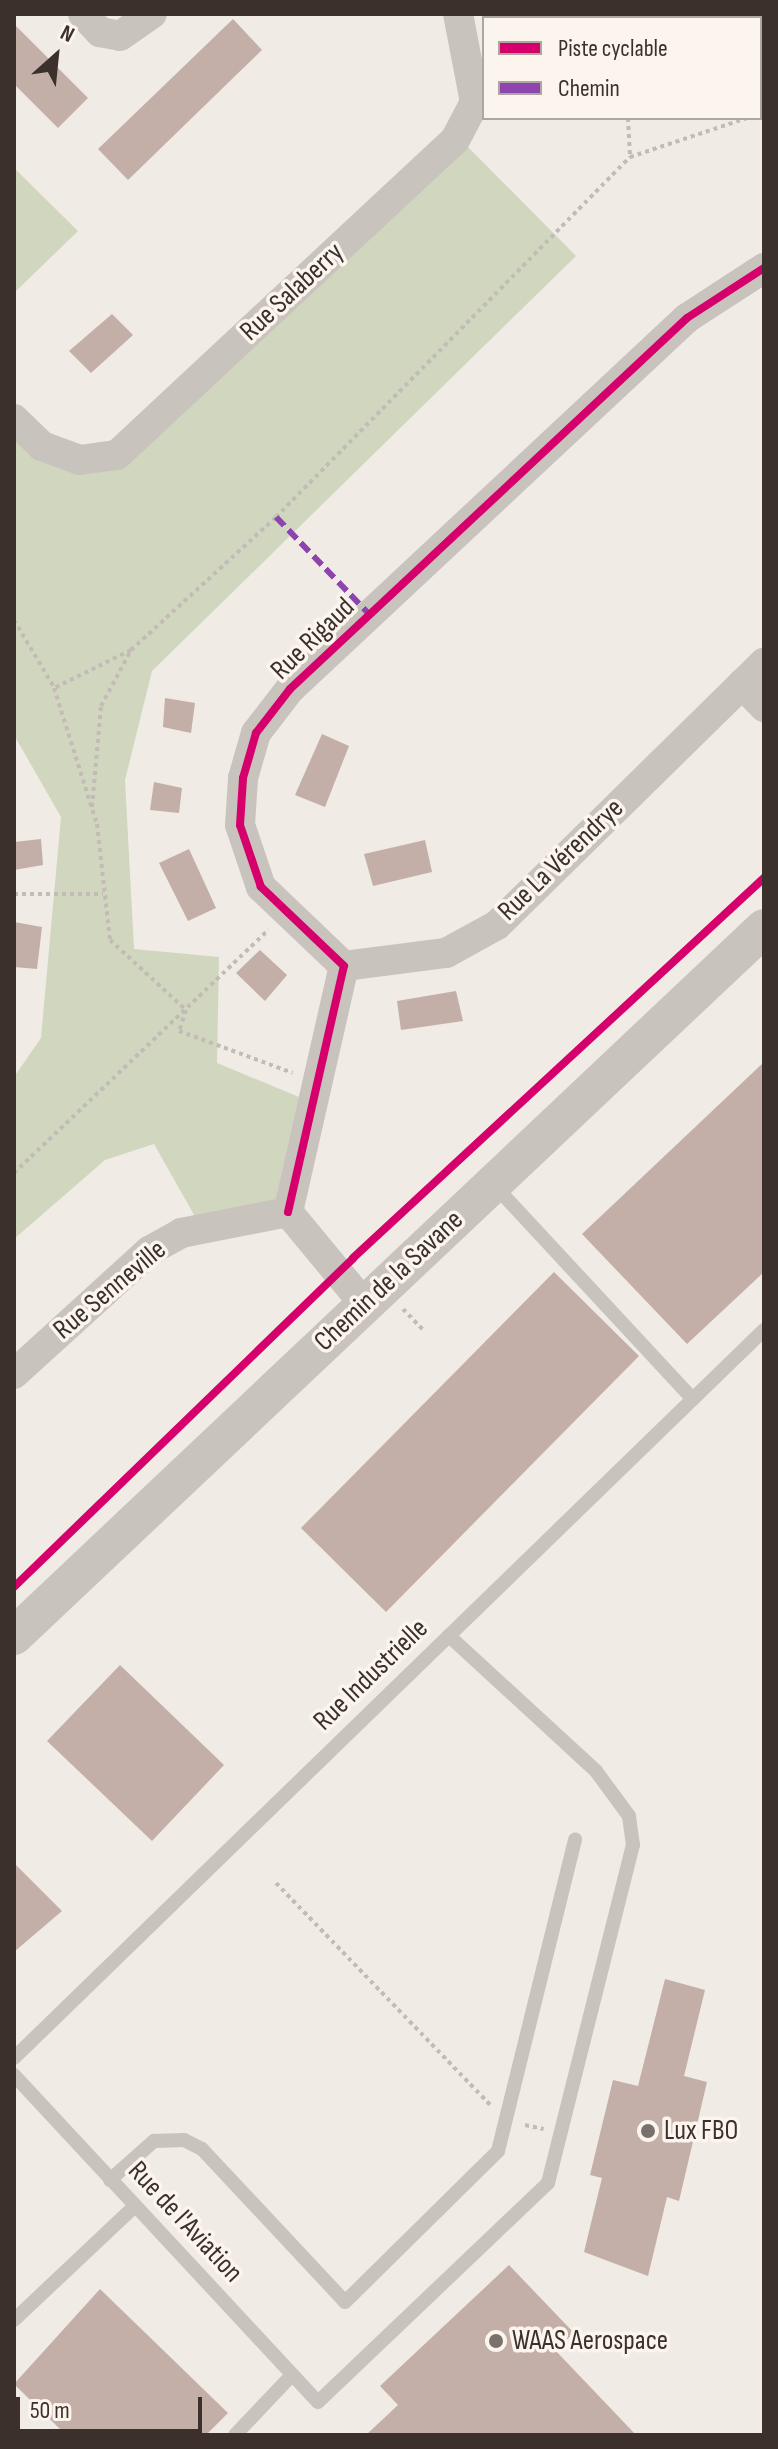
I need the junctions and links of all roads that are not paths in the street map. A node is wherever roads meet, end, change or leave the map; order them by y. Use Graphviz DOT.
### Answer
graph roads {
  1 [pos="83,14"];
  2 [pos="152,14"];
  3 [pos="458,14"];
  4 [pos="764,268"];
  5 [pos="14,419"];
  6 [pos="764,663"];
  7 [pos="742,684"];
  8 [pos="764,707"];
  9 [pos="764,928"];
  10 [pos="344,966"];
  11 [pos="493,1183"];
  12 [pos="288,1212"];
  13 [pos="380,1302"];
  14 [pos="764,1330"];
  15 [pos="14,1374"];
  16 [pos="693,1399"];
  17 [pos="14,1636"];
  18 [pos="449,1636"];
  19 [pos="575,1839"];
  20 [pos="14,2058"];
  21 [pos="14,2075"];
  22 [pos="110,2180"];
  23 [pos="135,2206"];
  24 [pos="14,2320"];
  25 [pos="291,2376"];
  26 [pos="235,2435"];
  1 -- 2 [label="street"];
  3 -- 5 [label="street, Rue Salaberry"];
  4 -- 10 [label="street, Rue Rigaud"];
  6 -- 7 [label="street, Rue La Vérendrye"];
  7 -- 8 [label="street"];
  7 -- 10 [label="street, Rue La Vérendrye"];
  9 -- 11 [label="street, Chemin de la Savane"];
  10 -- 12 [label="street"];
  11 -- 13 [label="street, Chemin de la Savane"];
  11 -- 16 [label="lane"];
  12 -- 13 [label="street"];
  12 -- 15 [label="street, Rue Senneville"];
  13 -- 17 [label="street, Chemin de la Savane"];
  14 -- 16 [label="lane, Rue Industrielle"];
  16 -- 18 [label="lane, Rue Industrielle"];
  18 -- 20 [label="lane, Rue Industrielle"];
  18 -- 25 [label="lane, Rue de l'Aviation"];
  19 -- 22 [label="lane"];
  21 -- 22 [label="lane, Rue de l'Aviation"];
  22 -- 23 [label="lane, Rue de l'Aviation"];
  23 -- 24 [label="lane"];
  23 -- 25 [label="lane, Rue de l'Aviation"];
  25 -- 26 [label="lane"];
}
